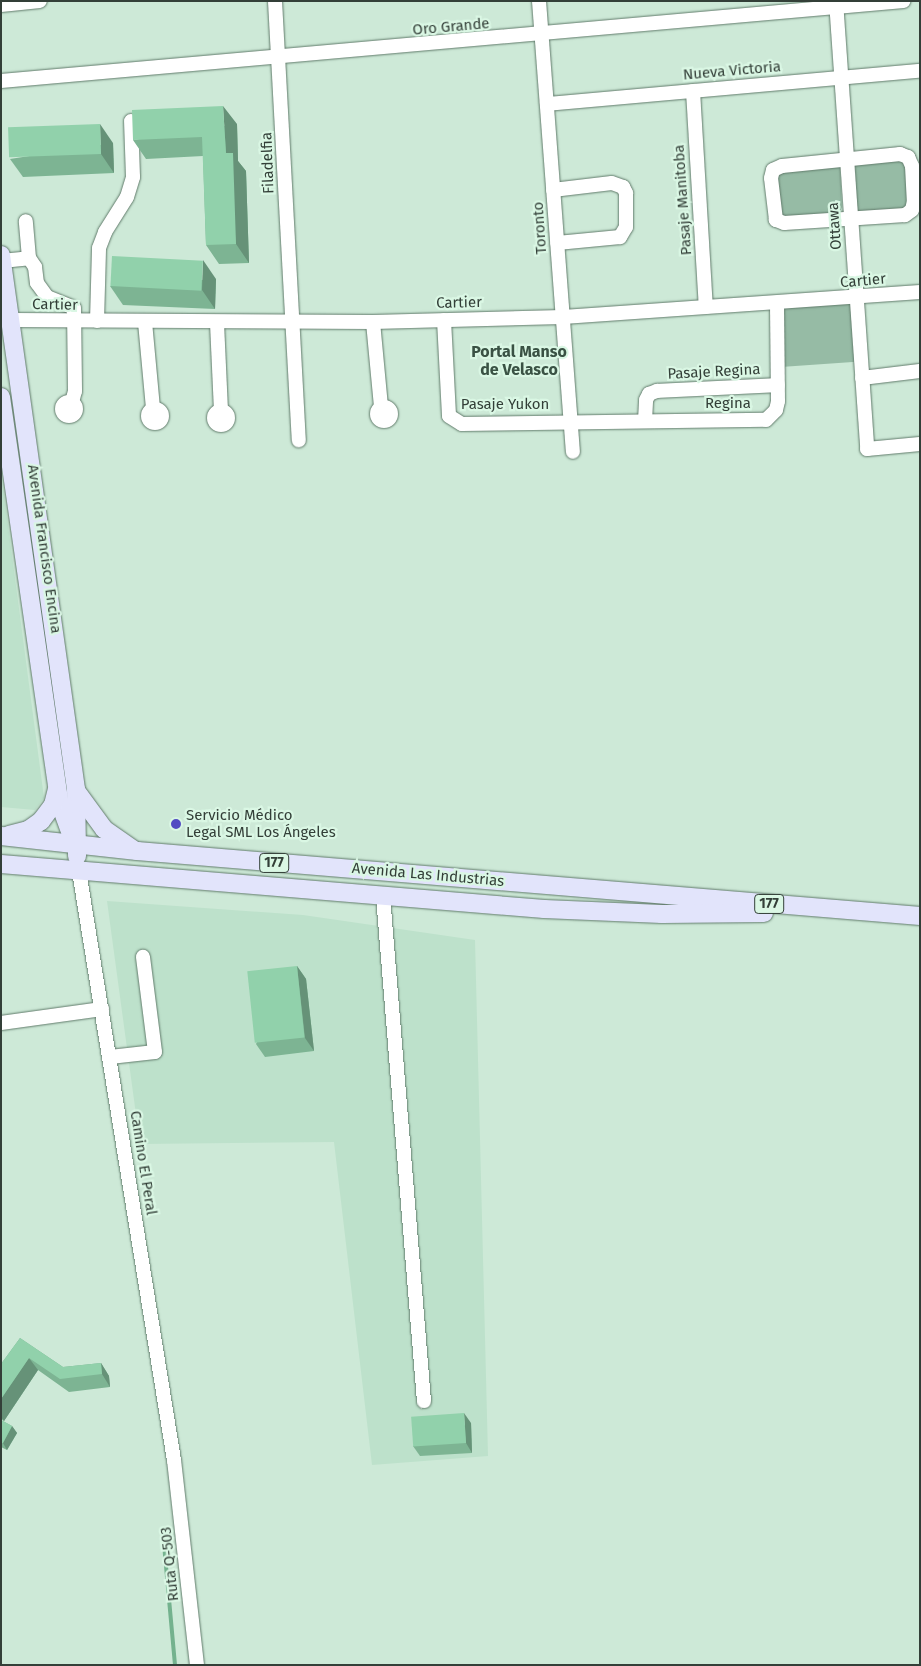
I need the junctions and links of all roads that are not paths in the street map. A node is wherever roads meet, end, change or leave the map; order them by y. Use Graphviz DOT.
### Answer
graph roads {
  1 [pos="40,1"];
  2 [pos="275,1"];
  3 [pos="539,1"];
  4 [pos="903,1"];
  5 [pos="1,4"];
  6 [pos="837,5"];
  7 [pos="542,35"];
  8 [pos="280,58"];
  9 [pos="920,71"];
  10 [pos="842,78"];
  11 [pos="1,81"];
  12 [pos="693,91"];
  13 [pos="547,104"];
  14 [pos="131,121"];
  15 [pos="847,158"];
  16 [pos="553,190"];
  17 [pos="851,216"];
  18 [pos="26,221"];
  19 [pos="557,243"];
  20 [pos="2,258"];
  21 [pos="29,258"];
  22 [pos="920,292"];
  23 [pos="856,298"];
  24 [pos="777,304"];
  25 [pos="706,307"];
  26 [pos="6,317"];
  27 [pos="563,317"];
  28 [pos="444,320"];
  29 [pos="73,321"];
  30 [pos="97,321"];
  31 [pos="144,322"];
  32 [pos="373,322"];
  33 [pos="217,323"];
  34 [pos="292,324"];
  35 [pos="920,371"];
  36 [pos="862,378"];
  37 [pos="778,385"];
  38 [pos="72,402"];
  39 [pos="2,404"];
  40 [pos="380,408"];
  41 [pos="152,409"];
  42 [pos="221,411"];
  43 [pos="570,421"];
  44 [pos="645,421"];
  45 [pos="299,440"];
  46 [pos="920,444"];
  47 [pos="573,452"];
  48 [pos="46,558"];
  49 [pos="26,560"];
  50 [pos="67,719"];
  51 [pos="46,721"];
  52 [pos="58,786"];
  53 [pos="76,789"];
  54 [pos="2,837"];
  55 [pos="75,845"];
  56 [pos="138,852"];
  57 [pos="1,864"];
  58 [pos="79,871"];
  59 [pos="383,896"];
  60 [pos="854,911"];
  61 [pos="920,916"];
  62 [pos="143,957"];
  63 [pos="102,1010"];
  64 [pos="1,1023"];
  65 [pos="110,1057"];
  66 [pos="424,1401"];
  67 [pos="174,1460"];
  68 [pos="197,1665"];
  1 -- 5 [label="street"];
  2 -- 8 [label="street, Filadelfia"];
  3 -- 7 [label="street, Toronto"];
  4 -- 6 [label="street, Oro Grande"];
  6 -- 7 [label="street, Oro Grande"];
  6 -- 10 [label="street, Ottawa"];
  7 -- 8 [label="street, Oro Grande"];
  7 -- 13 [label="street, Toronto"];
  8 -- 11 [label="street, Oro Grande"];
  8 -- 34 [label="street, Filadelfia"];
  9 -- 10 [label="street, Nueva Victoria"];
  10 -- 12 [label="street, Nueva Victoria"];
  10 -- 15 [label="street, Ottawa"];
  12 -- 13 [label="street, Nueva Victoria"];
  12 -- 25 [label="street, Pasaje Manitoba"];
  13 -- 16 [label="street, Toronto"];
  14 -- 30 [label="street"];
  15 -- 17 [label="street, Ottawa"];
  15 -- 17 [label="street"];
  15 -- 17 [label="street"];
  16 -- 19 [label="street, Toronto"];
  16 -- 19 [label="street"];
  17 -- 23 [label="street, Ottawa"];
  18 -- 21 [label="street"];
  19 -- 27 [label="street, Toronto"];
  20 -- 21 [label="street"];
  20 -- 26 [label="main road, Avenida Francisco Encina"];
  21 -- 29 [label="street"];
  22 -- 23 [label="street, Cartier"];
  23 -- 24 [label="street, Cartier"];
  23 -- 36 [label="street, Ottawa"];
  24 -- 25 [label="street, Cartier"];
  24 -- 37 [label="street, Regina"];
  25 -- 27 [label="street, Cartier"];
  26 -- 29 [label="street, Cartier"];
  26 -- 48 [label="main road, Avenida Francisco Encina"];
  27 -- 28 [label="street, Cartier"];
  27 -- 43 [label="street, Toronto"];
  28 -- 32 [label="street, Cartier"];
  28 -- 43 [label="street, Pasaje Yukon"];
  29 -- 30 [label="street, Cartier"];
  29 -- 38 [label="street"];
  30 -- 31 [label="street, Cartier"];
  31 -- 33 [label="street, Cartier"];
  31 -- 41 [label="street"];
  32 -- 34 [label="street, Cartier"];
  32 -- 40 [label="street"];
  33 -- 34 [label="street, Cartier"];
  33 -- 42 [label="street"];
  34 -- 45 [label="street, Filadelfia"];
  35 -- 36 [label="street"];
  36 -- 46 [label="street, Ottawa"];
  37 -- 44 [label="street, Pasaje Regina"];
  37 -- 44 [label="street, Regina"];
  39 -- 49 [label="main road, Avenida Francisco Encina"];
  43 -- 44 [label="street, Regina"];
  43 -- 47 [label="street, Toronto"];
  48 -- 49 [label="main road"];
  48 -- 50 [label="main road, Avenida Francisco Encina"];
  49 -- 51 [label="main road, Avenida Francisco Encina"];
  50 -- 51 [label="main road"];
  50 -- 53 [label="main road, Avenida Francisco Encina"];
  51 -- 52 [label="main road, Avenida Francisco Encina"];
  52 -- 54 [label="main road"];
  52 -- 55 [label="main road, Avenida Francisco Encina"];
  53 -- 55 [label="main road, Avenida Francisco Encina"];
  53 -- 56 [label="main road"];
  54 -- 55 [label="main road, Avenida Las Industrias / 177"];
  55 -- 56 [label="main road, Avenida Las Industrias / 177"];
  55 -- 58 [label="main road, Avenida Francisco Encina"];
  56 -- 60 [label="main road, Avenida Las Industrias / 177"];
  57 -- 58 [label="main road, Avenida Las Industrias / 177"];
  58 -- 59 [label="main road, Avenida Las Industrias / 177"];
  58 -- 63 [label="street, Camino El Peral"];
  59 -- 60 [label="main road, Avenida Las Industrias / 177"];
  59 -- 66 [label="street"];
  60 -- 61 [label="main road, Avenida Las Industrias / 177"];
  62 -- 65 [label="street"];
  63 -- 64 [label="street"];
  63 -- 65 [label="street, Camino El Peral"];
  65 -- 67 [label="street, Camino El Peral"];
  67 -- 68 [label="street, Ruta Q-503"];
}
